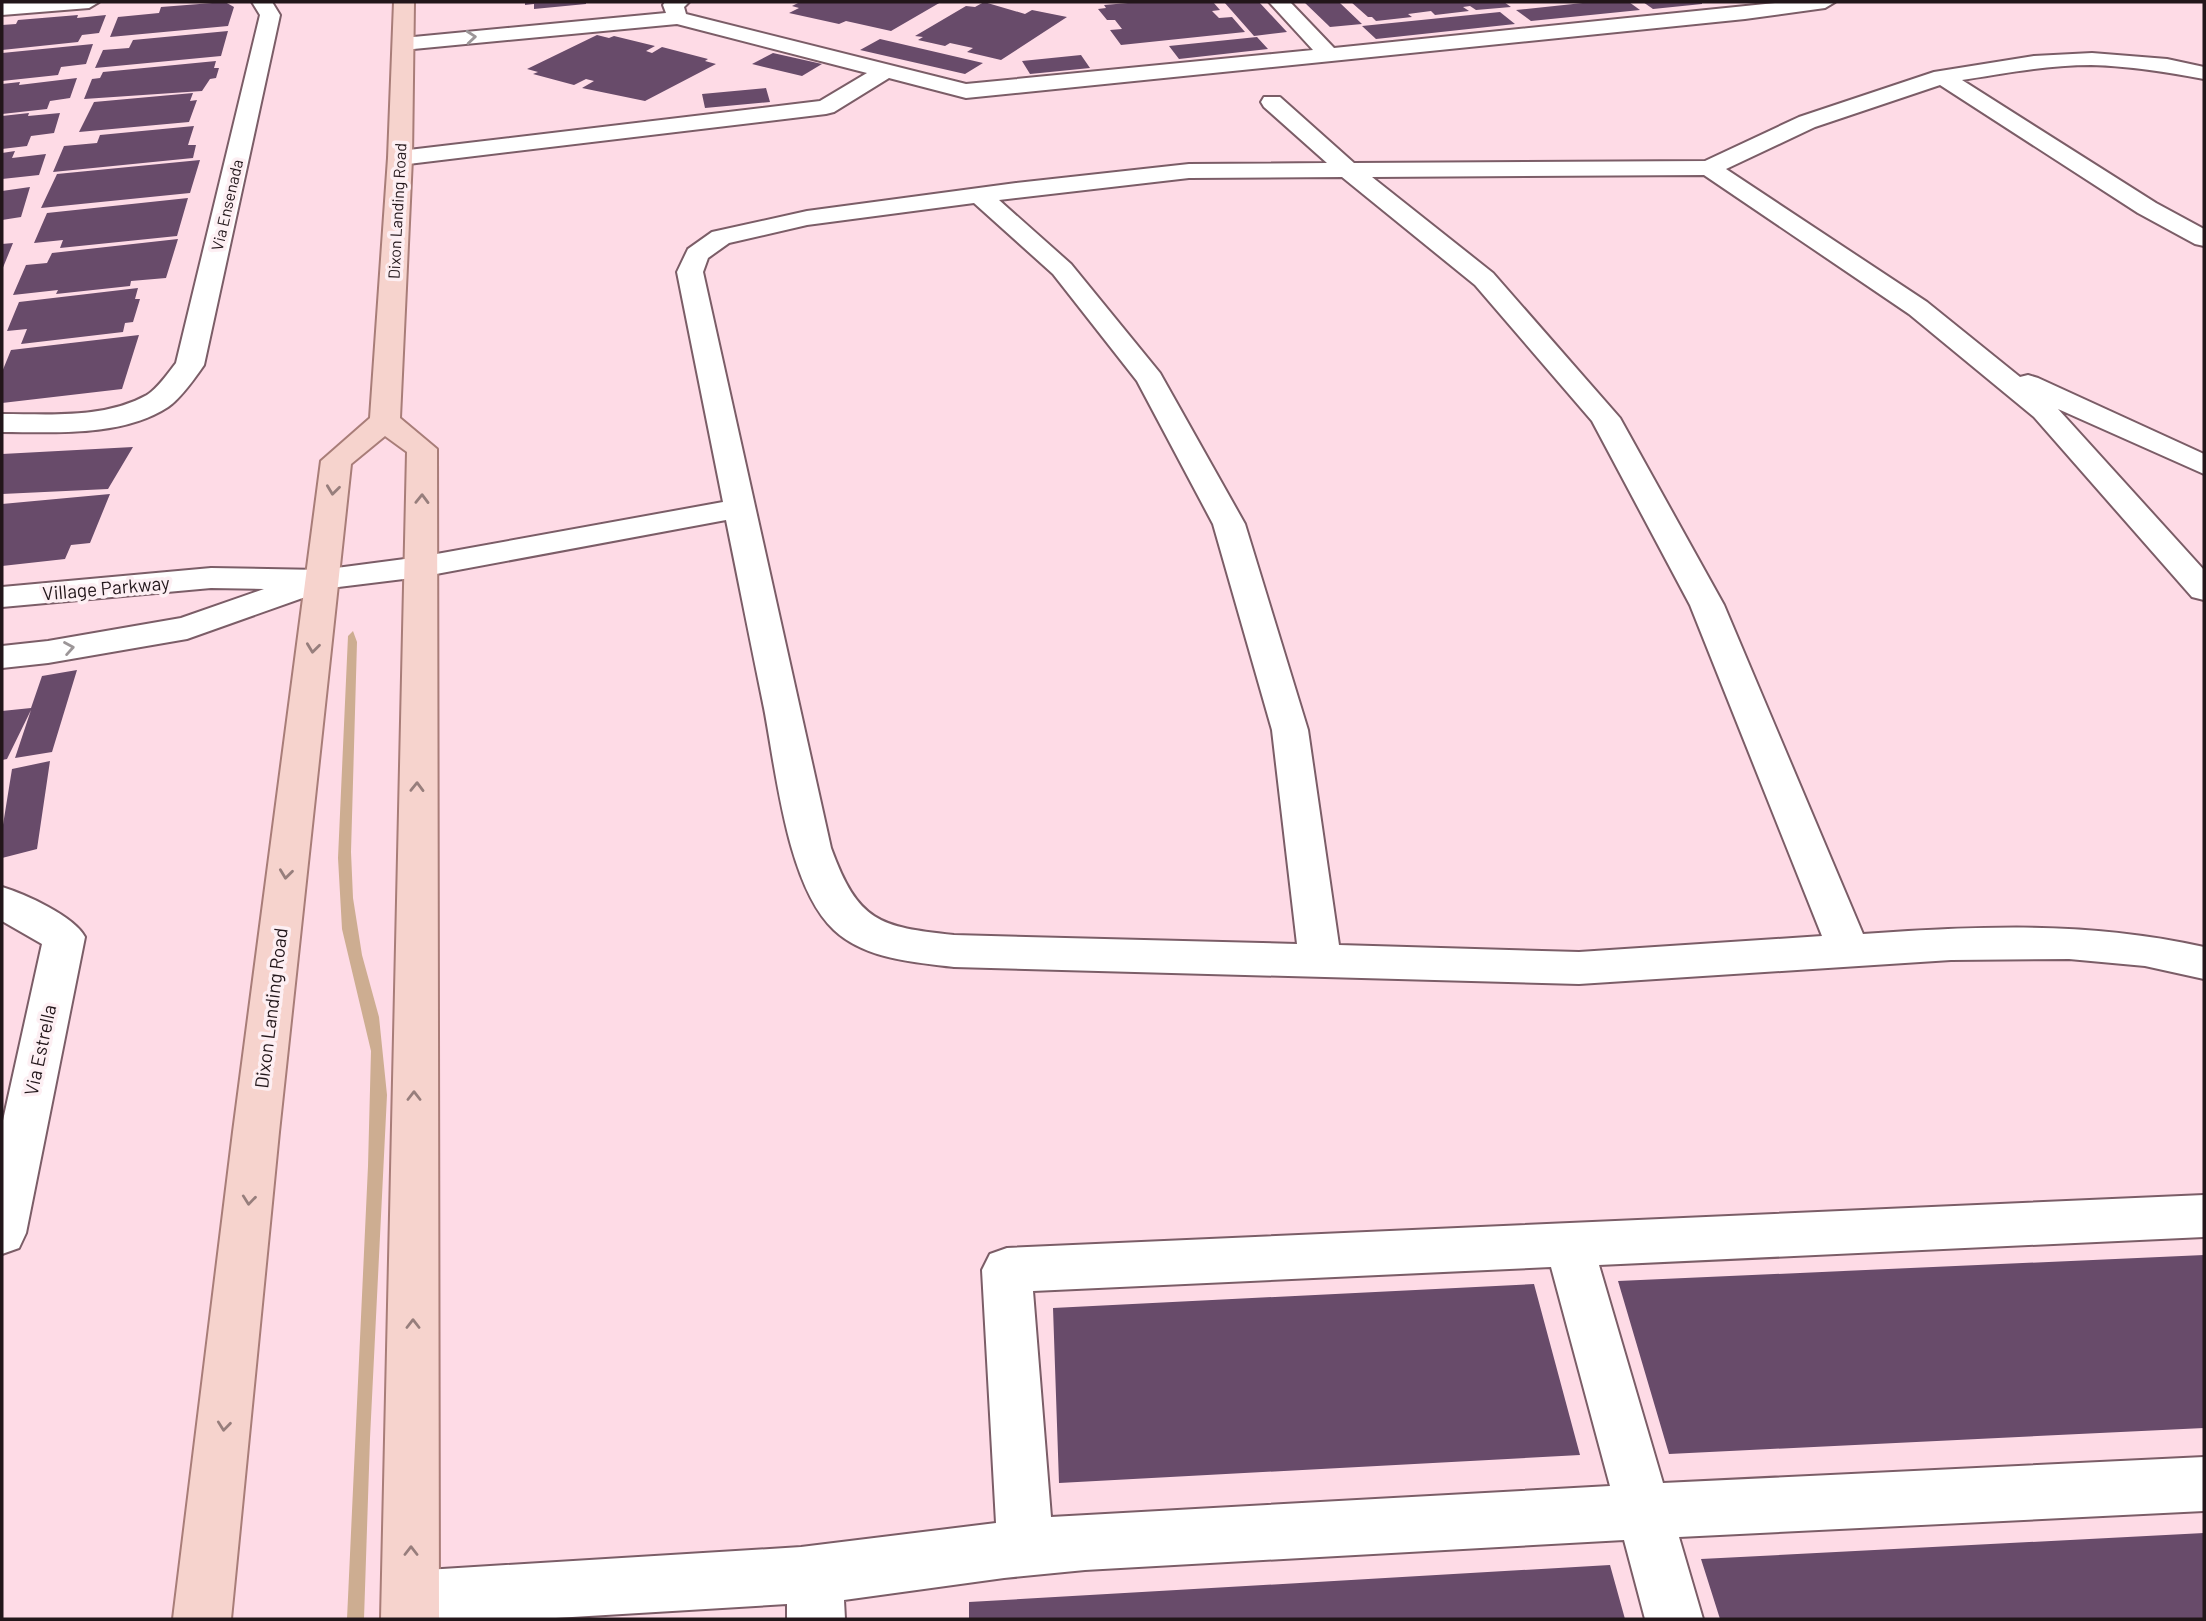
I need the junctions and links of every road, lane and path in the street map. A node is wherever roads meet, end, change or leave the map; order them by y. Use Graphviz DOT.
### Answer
graph roads {
  1 [pos="89,2"];
  2 [pos="262,2"];
  3 [pos="404,2"];
  4 [pos="1279,2"];
  5 [pos="1825,2"];
  6 [pos="676,8"];
  7 [pos="2,9"];
  8 [pos="403,35"];
  9 [pos="1330,56"];
  10 [pos="885,71"];
  11 [pos="2204,73"];
  12 [pos="1942,77"];
  13 [pos="1272,103"];
  14 [pos="400,158"];
  15 [pos="1709,168"];
  16 [pos="1348,170"];
  17 [pos="979,195"];
  18 [pos="2204,239"];
  19 [pos="1988,365"];
  20 [pos="386,421"];
  21 [pos="2,423"];
  22 [pos="2204,465"];
  23 [pos="739,508"];
  24 [pos="421,568"];
  25 [pos="321,580"];
  26 [pos="2204,590"];
  27 [pos="2,597"];
  28 [pos="2,657"];
  29 [pos="2,902"];
  30 [pos="1849,951"];
  31 [pos="1320,961"];
  32 [pos="2204,963"];
  33 [pos="2204,1216"];
  34 [pos="2,1233"];
  35 [pos="1569,1245"];
  36 [pos="2204,1484"];
  37 [pos="1644,1510"];
  38 [pos="1025,1545"];
  39 [pos="815,1598"];
  40 [pos="410,1609"];
  41 [pos="202,1619"];
  42 [pos="1674,1619"];
  1 -- 7 [label="street"];
  2 -- 21 [label="street, Via Ensenada"];
  3 -- 8 [label="main road, Dixon Landing Road"];
  4 -- 9 [label="street"];
  5 -- 9 [label="street"];
  6 -- 8 [label="street"];
  6 -- 10 [label="street"];
  8 -- 14 [label="main road, Dixon Landing Road"];
  9 -- 10 [label="street"];
  10 -- 14 [label="street"];
  11 -- 12 [label="street"];
  12 -- 15 [label="street"];
  12 -- 18 [label="street"];
  13 -- 16 [label="street"];
  14 -- 20 [label="main road, Dixon Landing Road"];
  15 -- 16 [label="street"];
  15 -- 19 [label="street"];
  16 -- 17 [label="street"];
  16 -- 30 [label="street"];
  17 -- 23 [label="street"];
  17 -- 31 [label="street"];
  19 -- 22 [label="street"];
  19 -- 26 [label="street"];
  24 -- 20 [label="main road, one-way"];
  20 -- 25 [label="main road, Dixon Landing Road, one-way"];
  23 -- 24 [label="street"];
  23 -- 31 [label="street"];
  24 -- 25 [label="street"];
  40 -- 24 [label="main road, one-way"];
  25 -- 27 [label="street, Village Parkway"];
  28 -- 25 [label="street, one-way"];
  25 -- 41 [label="main road, Dixon Landing Road, one-way"];
  29 -- 34 [label="street, Via Estrella"];
  30 -- 31 [label="street"];
  30 -- 32 [label="street"];
  33 -- 35 [label="street"];
  35 -- 37 [label="street"];
  35 -- 38 [label="street"];
  36 -- 37 [label="street"];
  37 -- 38 [label="street"];
  37 -- 42 [label="street"];
  38 -- 39 [label="street"];
  39 -- 40 [label="street"];
}
